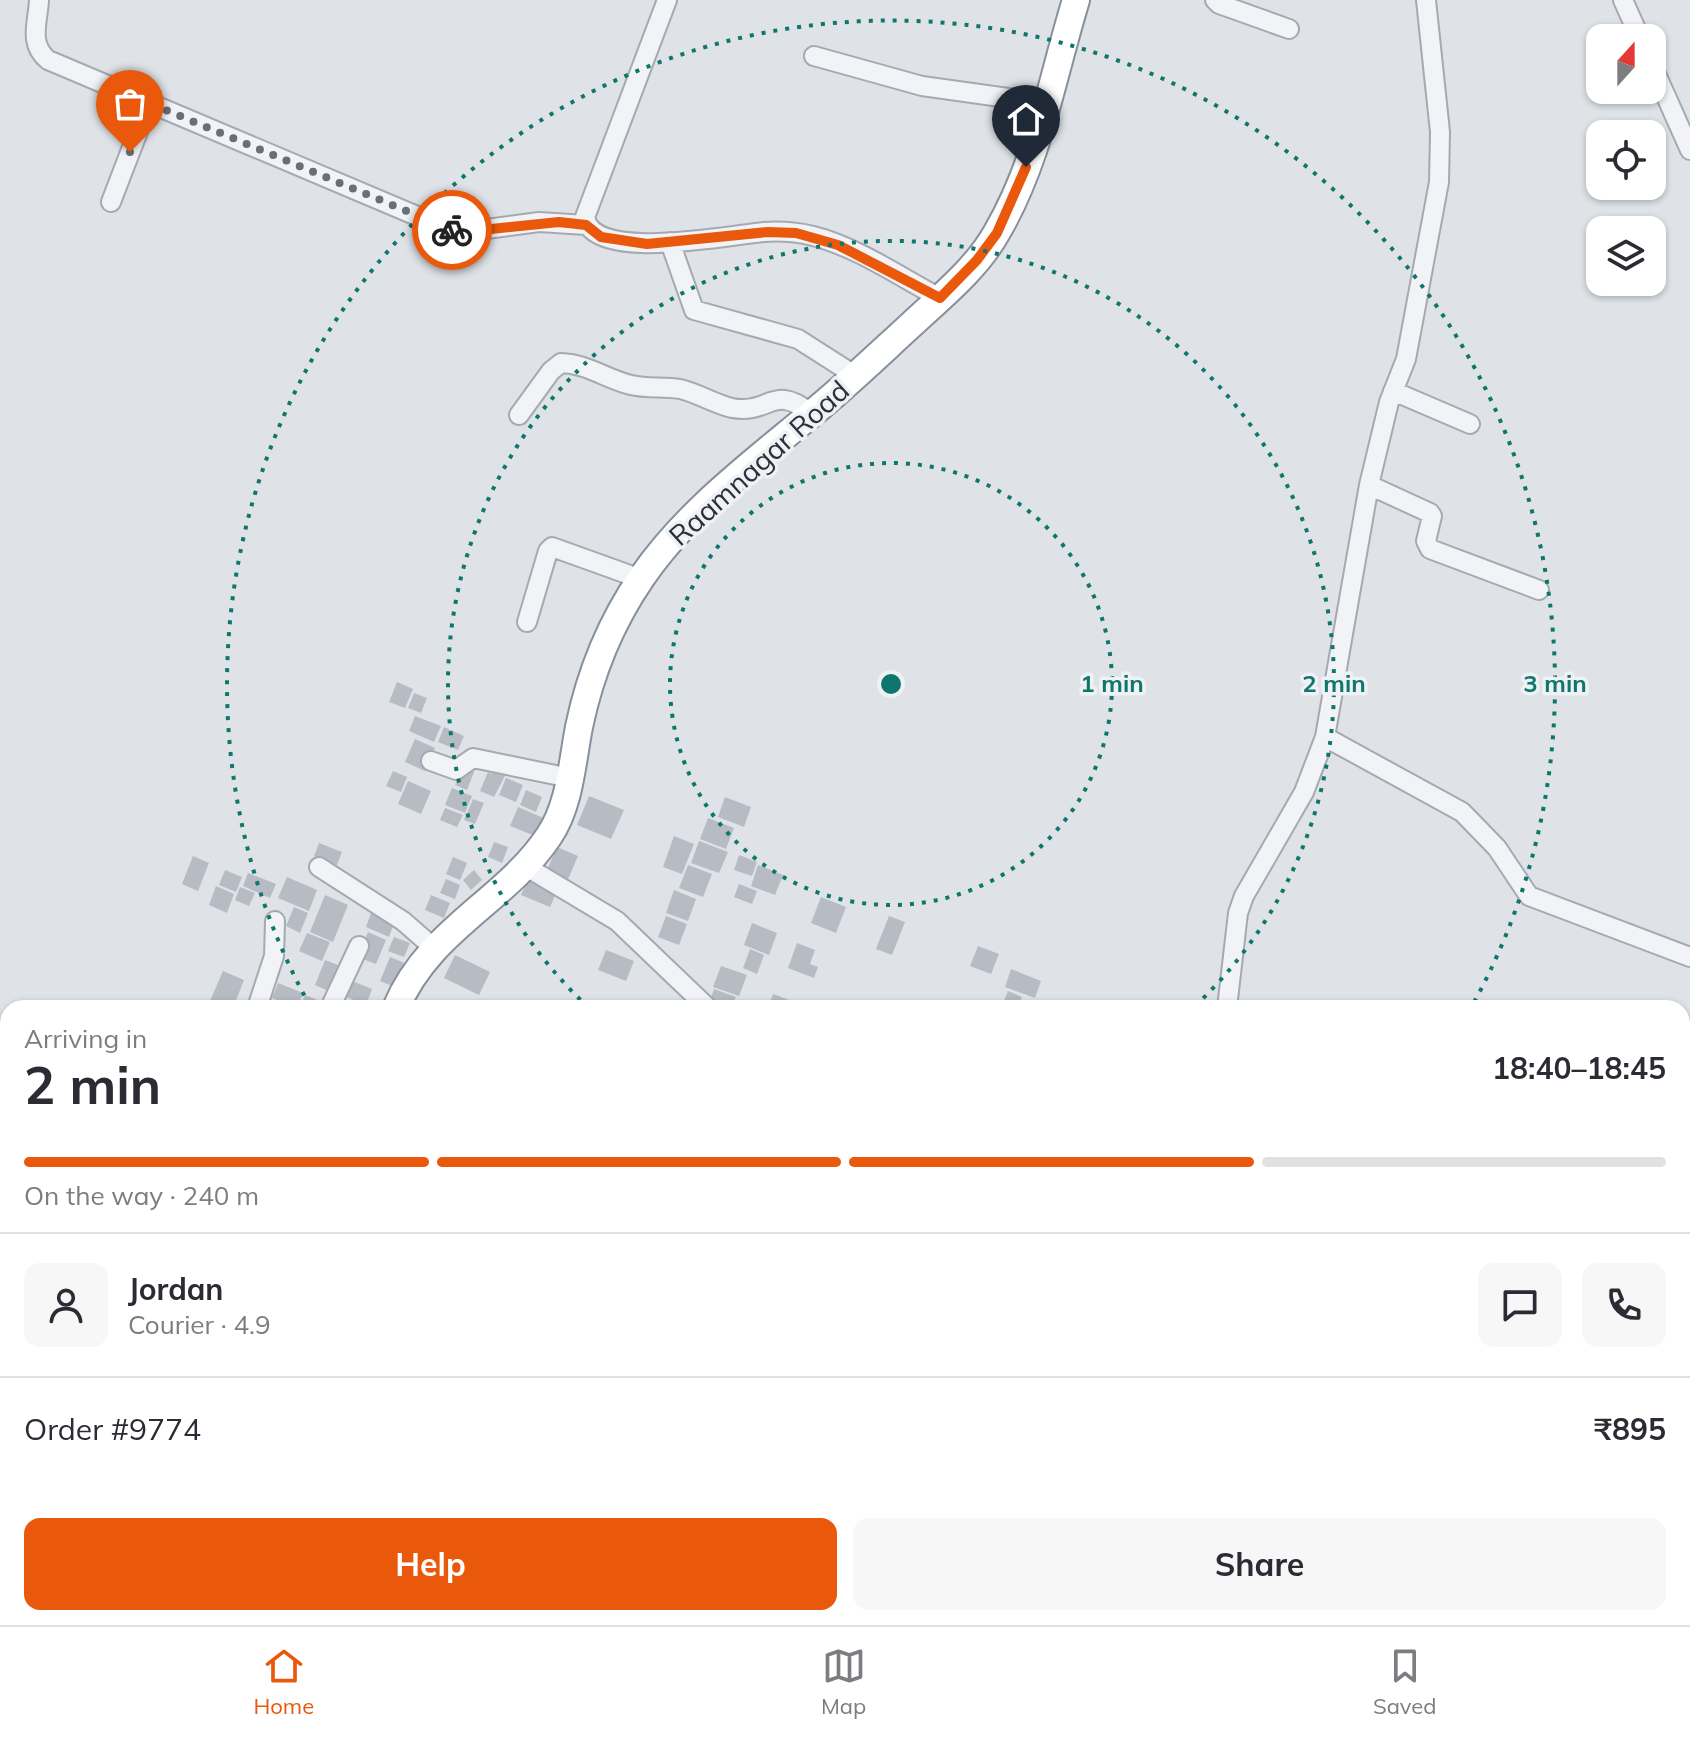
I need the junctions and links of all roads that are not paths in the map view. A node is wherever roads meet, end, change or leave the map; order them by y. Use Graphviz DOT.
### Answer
graph roads {
  1 [pos="39,0"];
  2 [pos="667,0"];
  3 [pos="1076,0"];
  4 [pos="1215,0"];
  5 [pos="1426,0"];
  6 [pos="1623,0"];
  7 [pos="1634,24"];
  8 [pos="1289,29"];
  9 [pos="814,56"];
  10 [pos="1666,96"];
  11 [pos="149,103"];
  12 [pos="1048,108"];
  13 [pos="1690,150"];
  14 [pos="111,202"];
  15 [pos="586,225"];
  16 [pos="670,242"];
  17 [pos="940,298"];
  18 [pos="856,376"];
  19 [pos="1393,391"];
  20 [pos="812,414"];
  21 [pos="519,415"];
  22 [pos="1470,424"];
  23 [pos="1369,485"];
  24 [pos="641,579"];
  25 [pos="1539,590"];
  26 [pos="527,622"];
  27 [pos="1325,737"];
  28 [pos="431,761"];
  29 [pos="570,778"];
  30 [pos="525,866"];
  31 [pos="319,867"];
  32 [pos="275,921"];
  33 [pos="359,946"];
  34 [pos="434,948"];
  35 [pos="1690,957"];
  36 [pos="260,1000"];
  37 [pos="334,1000"];
  38 [pos="400,1000"];
  39 [pos="700,1000"];
  40 [pos="1228,1000"];
  1 -- 11 [label="street"];
  2 -- 15 [label="street"];
  3 -- 12 [label="highway, Raamnagar Road"];
  4 -- 8 [label="street"];
  5 -- 19 [label="street"];
  6 -- 7 [label="street"];
  9 -- 12 [label="street"];
  10 -- 13 [label="street"];
  11 -- 14 [label="street"];
  11 -- 15 [label="street"];
  12 -- 17 [label="highway, Raamnagar Road"];
  15 -- 16 [label="street"];
  16 -- 17 [label="street"];
  16 -- 18 [label="street"];
  17 -- 18 [label="highway, Raamnagar Road"];
  18 -- 20 [label="highway, Raamnagar Road"];
  19 -- 22 [label="street"];
  19 -- 23 [label="street"];
  20 -- 21 [label="street"];
  20 -- 24 [label="highway, Raamnagar Road"];
  23 -- 25 [label="street"];
  23 -- 27 [label="street"];
  24 -- 26 [label="street"];
  24 -- 29 [label="highway, Raamnagar Road"];
  27 -- 35 [label="street"];
  27 -- 40 [label="street"];
  28 -- 29 [label="street"];
  29 -- 30 [label="highway, Raamnagar Road"];
  30 -- 34 [label="highway, Raamnagar Road"];
  30 -- 39 [label="street"];
  31 -- 34 [label="street"];
  32 -- 36 [label="street"];
  33 -- 37 [label="street"];
  34 -- 38 [label="highway, Raamnagar Road"];
}
